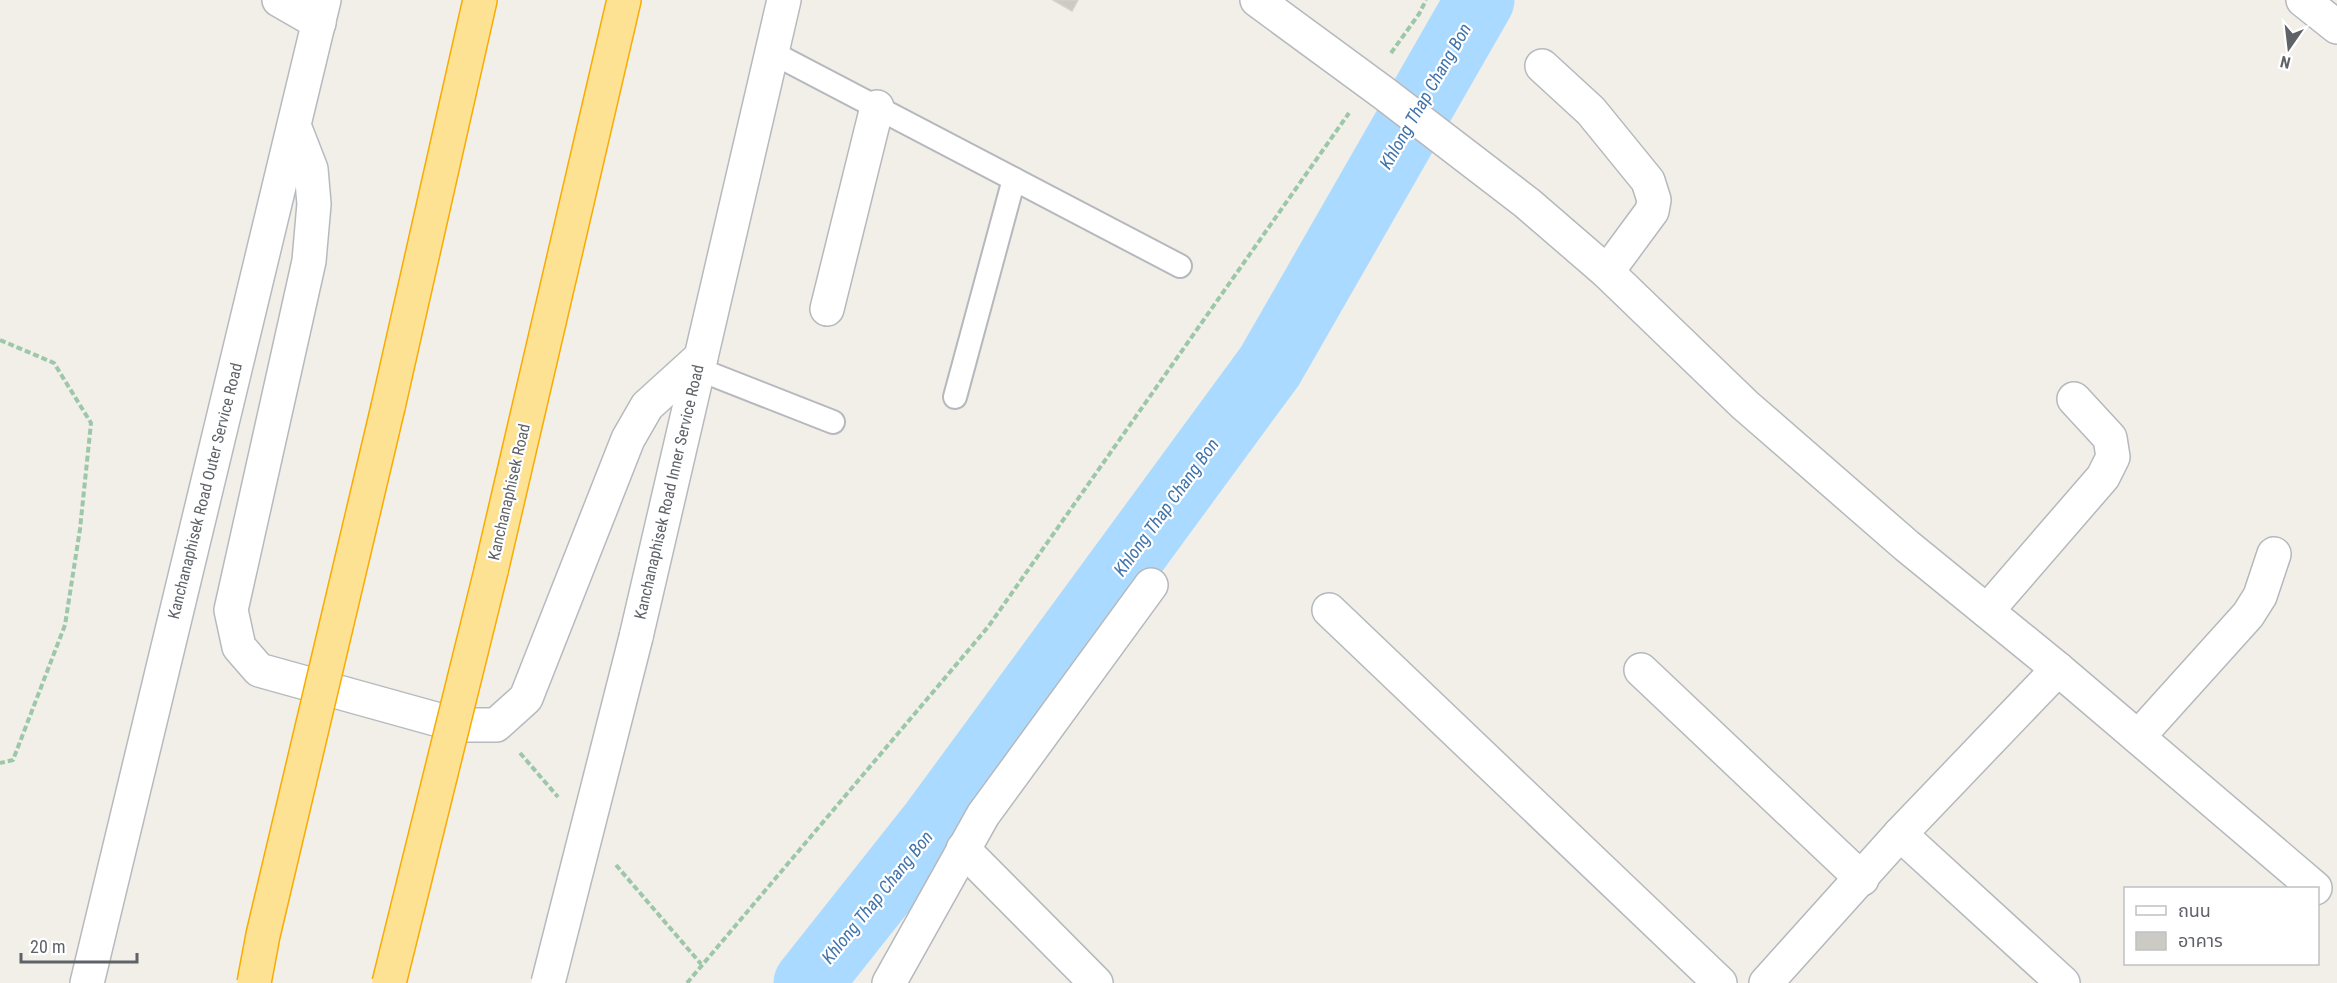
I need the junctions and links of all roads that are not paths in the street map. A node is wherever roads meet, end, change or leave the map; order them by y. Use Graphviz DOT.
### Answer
graph roads {
  1 [pos="279,0"];
  2 [pos="480,0"];
  3 [pos="624,0"];
  4 [pos="784,0"];
  5 [pos="1257,0"];
  6 [pos="2303,0"];
  7 [pos="321,12"];
  8 [pos="2337,27"];
  9 [pos="771,52"];
  10 [pos="1542,66"];
  11 [pos="877,107"];
  12 [pos="295,128"];
  13 [pos="1014,179"];
  14 [pos="1180,266"];
  15 [pos="1607,272"];
  16 [pos="827,309"];
  17 [pos="699,363"];
  18 [pos="955,397"];
  19 [pos="2074,399"];
  20 [pos="833,422"];
  21 [pos="2274,554"];
  22 [pos="1151,585"];
  23 [pos="1329,610"];
  24 [pos="1987,611"];
  25 [pos="2058,669"];
  26 [pos="1641,670"];
  27 [pos="2138,737"];
  28 [pos="1900,834"];
  29 [pos="963,849"];
  30 [pos="1862,879"];
  31 [pos="2314,887"];
  32 [pos="2319,892"];
  33 [pos="2337,907"];
  34 [pos="87,983"];
  35 [pos="254,983"];
  36 [pos="389,983"];
  37 [pos="548,983"];
  38 [pos="889,983"];
  39 [pos="1096,983"];
  40 [pos="1720,983"];
  41 [pos="1766,983"];
  42 [pos="2063,983"];
  1 -- 7 [label="street"];
  2 -- 35 [label="highway, bridge"];
  3 -- 36 [label="highway, Kanchanaphisek Road, bridge"];
  4 -- 9 [label="street, Kanchanaphisek Road Inner Service Road"];
  5 -- 15 [label="street"];
  6 -- 8 [label="street"];
  7 -- 12 [label="street, Kanchanaphisek Road Outer Service Road"];
  9 -- 11 [label="lane"];
  9 -- 17 [label="street, Kanchanaphisek Road Inner Service Road"];
  10 -- 15 [label="street"];
  11 -- 13 [label="lane"];
  11 -- 16 [label="street"];
  12 -- 17 [label="street"];
  12 -- 34 [label="street, Kanchanaphisek Road Outer Service Road"];
  13 -- 14 [label="lane"];
  13 -- 18 [label="lane"];
  15 -- 24 [label="street"];
  17 -- 20 [label="lane"];
  17 -- 37 [label="street, Kanchanaphisek Road Inner Service Road, bridge"];
  19 -- 24 [label="street"];
  21 -- 27 [label="street"];
  22 -- 29 [label="street"];
  23 -- 40 [label="street"];
  24 -- 25 [label="street"];
  25 -- 27 [label="street"];
  25 -- 28 [label="street"];
  26 -- 30 [label="street"];
  27 -- 31 [label="street"];
  28 -- 30 [label="street"];
  28 -- 42 [label="street"];
  29 -- 38 [label="street"];
  29 -- 39 [label="street"];
  30 -- 41 [label="street"];
  32 -- 33 [label="street"];
}
